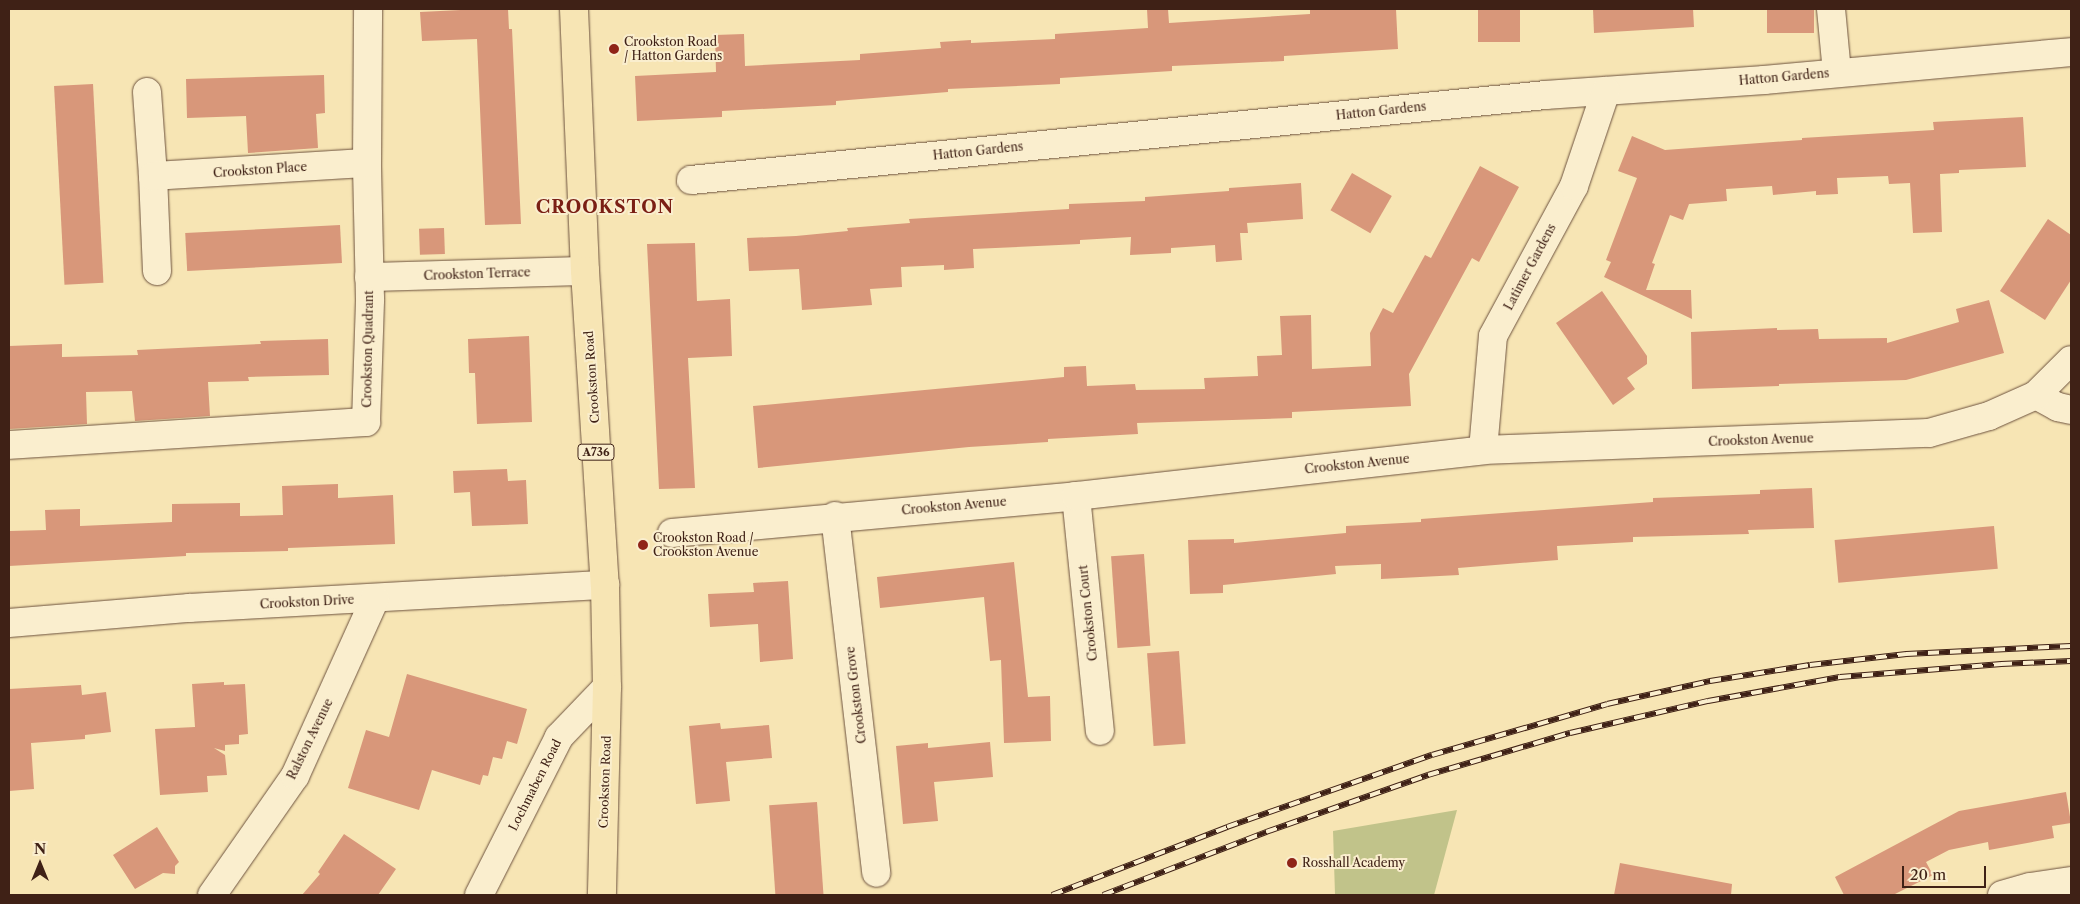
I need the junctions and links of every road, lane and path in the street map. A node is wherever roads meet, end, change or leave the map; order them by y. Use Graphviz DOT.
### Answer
graph roads {
  1 [pos="368,9"];
  2 [pos="574,9"];
  3 [pos="1831,9"];
  4 [pos="2071,52"];
  5 [pos="1837,72"];
  6 [pos="1606,91"];
  7 [pos="147,92"];
  8 [pos="367,163"];
  9 [pos="153,176"];
  10 [pos="691,180"];
  11 [pos="157,270"];
  12 [pos="585,270"];
  13 [pos="369,277"];
  14 [pos="2071,360"];
  15 [pos="2036,395"];
  16 [pos="2071,410"];
  17 [pos="9,444"];
  18 [pos="1483,450"];
  19 [pos="1076,496"];
  20 [pos="835,516"];
  21 [pos="672,533"];
  22 [pos="605,586"];
  23 [pos="375,599"];
  24 [pos="9,624"];
  25 [pos="608,687"];
  26 [pos="1100,730"];
  27 [pos="876,873"];
  28 [pos="2071,881"];
  29 [pos="212,895"];
  30 [pos="479,895"];
  31 [pos="602,895"];
  32 [pos="2002,895"];
  1 -- 8 [label="street, Crookston Quadrant"];
  2 -- 12 [label="main road, Crookston Road / A736"];
  3 -- 5 [label="street"];
  4 -- 5 [label="street, Hatton Gardens"];
  5 -- 6 [label="street, Hatton Gardens"];
  6 -- 10 [label="street, Hatton Gardens"];
  6 -- 18 [label="street, Latimer Gardens"];
  7 -- 9 [label="street"];
  8 -- 9 [label="street, Crookston Place"];
  8 -- 13 [label="street, Crookston Quadrant"];
  9 -- 11 [label="street"];
  12 -- 13 [label="street, Crookston Terrace"];
  12 -- 22 [label="main road, Crookston Road / A736"];
  13 -- 17 [label="street, Crookston Quadrant"];
  14 -- 15 [label="street"];
  15 -- 16 [label="street"];
  15 -- 18 [label="street, Crookston Avenue"];
  18 -- 19 [label="street, Crookston Avenue"];
  19 -- 20 [label="street, Crookston Avenue"];
  19 -- 26 [label="street, Crookston Court"];
  20 -- 21 [label="street, Crookston Avenue"];
  20 -- 27 [label="street, Crookston Grove"];
  22 -- 23 [label="street, Crookston Drive"];
  22 -- 25 [label="main road, Crookston Road / A736"];
  23 -- 24 [label="street, Crookston Drive"];
  23 -- 29 [label="street, Ralston Avenue"];
  25 -- 30 [label="street, Lochmaben Road"];
  25 -- 31 [label="main road, Crookston Road / A736"];
  28 -- 32 [label="street"];
}
